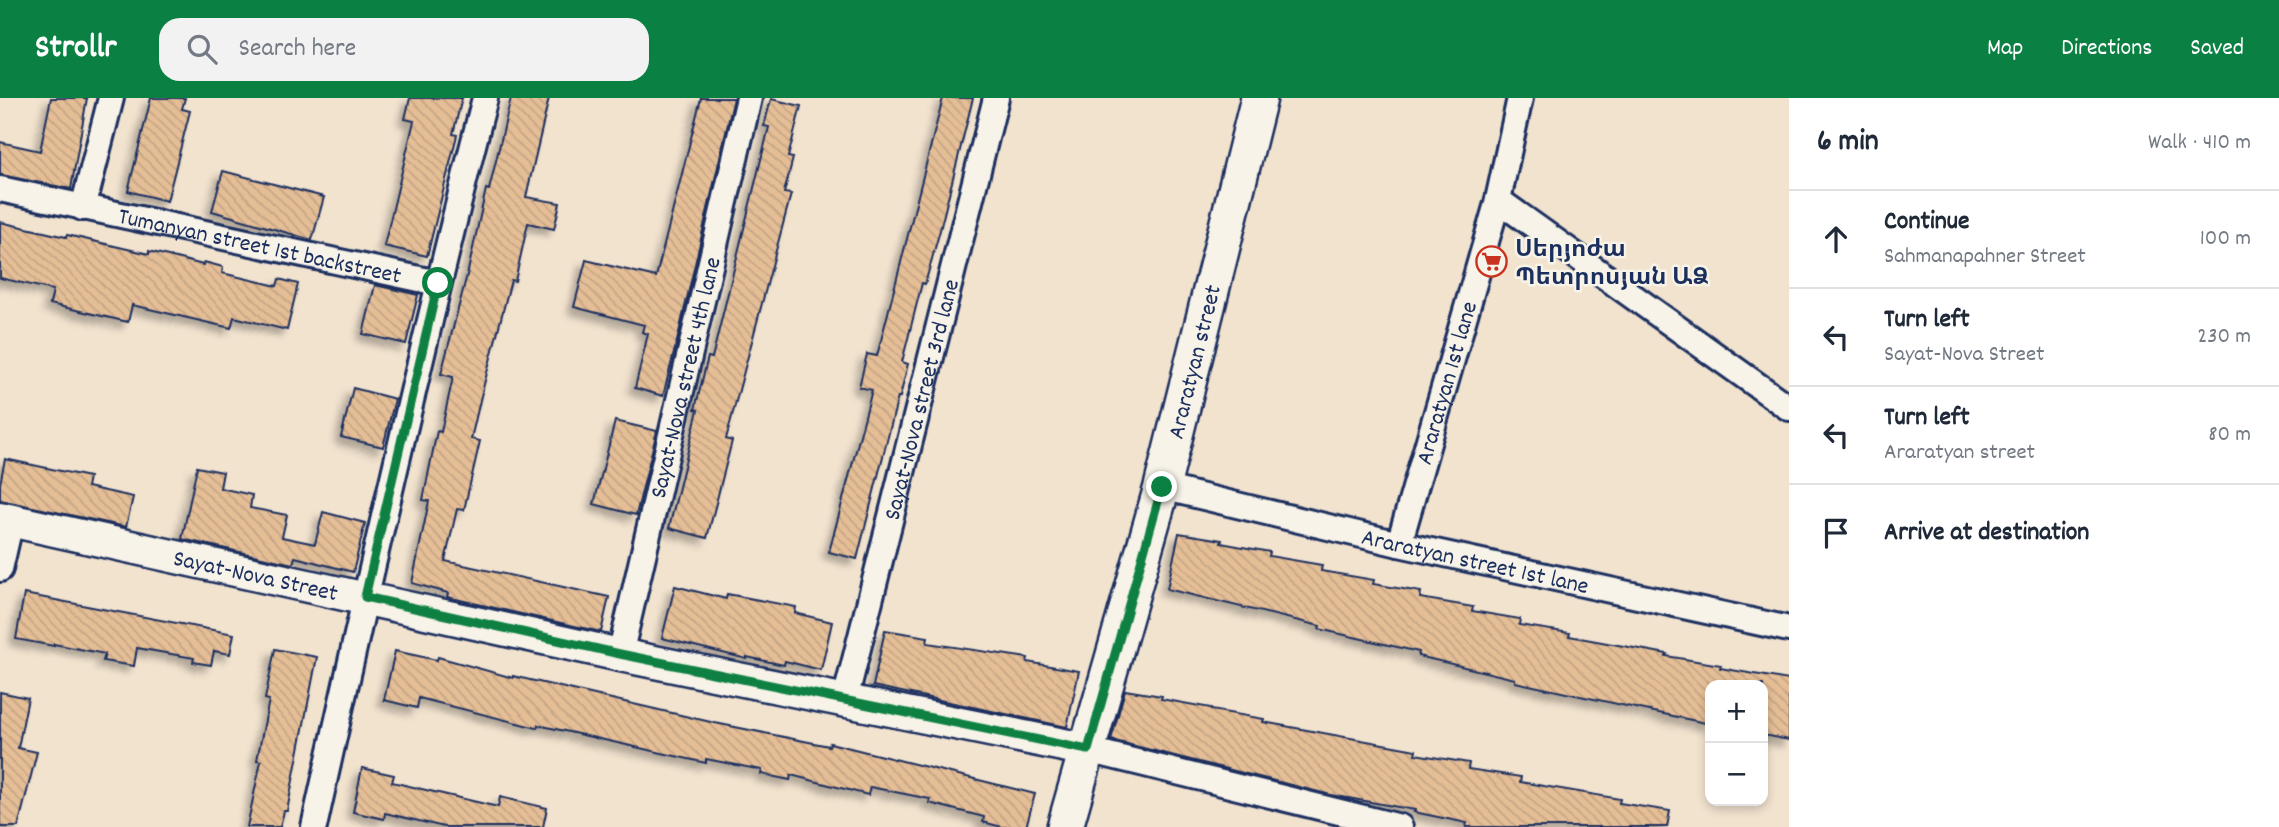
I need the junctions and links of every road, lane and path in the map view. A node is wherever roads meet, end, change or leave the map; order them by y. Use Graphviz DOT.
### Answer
graph roads {
  1 [pos="111,98"];
  2 [pos="485,98"];
  3 [pos="749,98"];
  4 [pos="996,98"];
  5 [pos="1259,98"];
  6 [pos="1520,98"];
  7 [pos="0,189"];
  8 [pos="1498,201"];
  9 [pos="83,208"];
  10 [pos="438,283"];
  11 [pos="1789,408"];
  12 [pos="1162,487"];
  13 [pos="6,519"];
  14 [pos="1399,544"];
  15 [pos="0,569"];
  16 [pos="365,597"];
  17 [pos="1789,629"];
  18 [pos="620,654"];
  19 [pos="845,700"];
  20 [pos="1088,750"];
  21 [pos="314,827"];
  22 [pos="1065,827"];
  23 [pos="1400,827"];
  1 -- 9 [label="street"];
  2 -- 10 [label="street"];
  3 -- 18 [label="street, Sayat-Nova street 4th lane"];
  4 -- 19 [label="street, Sayat-Nova street 3rd lane"];
  5 -- 12 [label="main road, Araratyan street"];
  6 -- 8 [label="street, Araratyan 1st lane"];
  7 -- 9 [label="street, Tumanyan street 1st backstreet"];
  8 -- 11 [label="street"];
  8 -- 14 [label="street, Araratyan 1st lane"];
  9 -- 10 [label="street, Tumanyan street 1st backstreet"];
  10 -- 16 [label="street"];
  12 -- 14 [label="street, Araratyan street 1st lane"];
  12 -- 20 [label="main road, Araratyan street"];
  13 -- 15 [label="street"];
  13 -- 16 [label="street, Sayat-Nova Street"];
  14 -- 17 [label="street, Araratyan street 1st lane"];
  16 -- 18 [label="street, Sayat-Nova Street"];
  16 -- 21 [label="street"];
  18 -- 19 [label="street, Sayat-Nova Street"];
  19 -- 20 [label="street, Sayat-Nova Street"];
  20 -- 22 [label="main road, Araratyan street"];
  20 -- 23 [label="street"];
}
